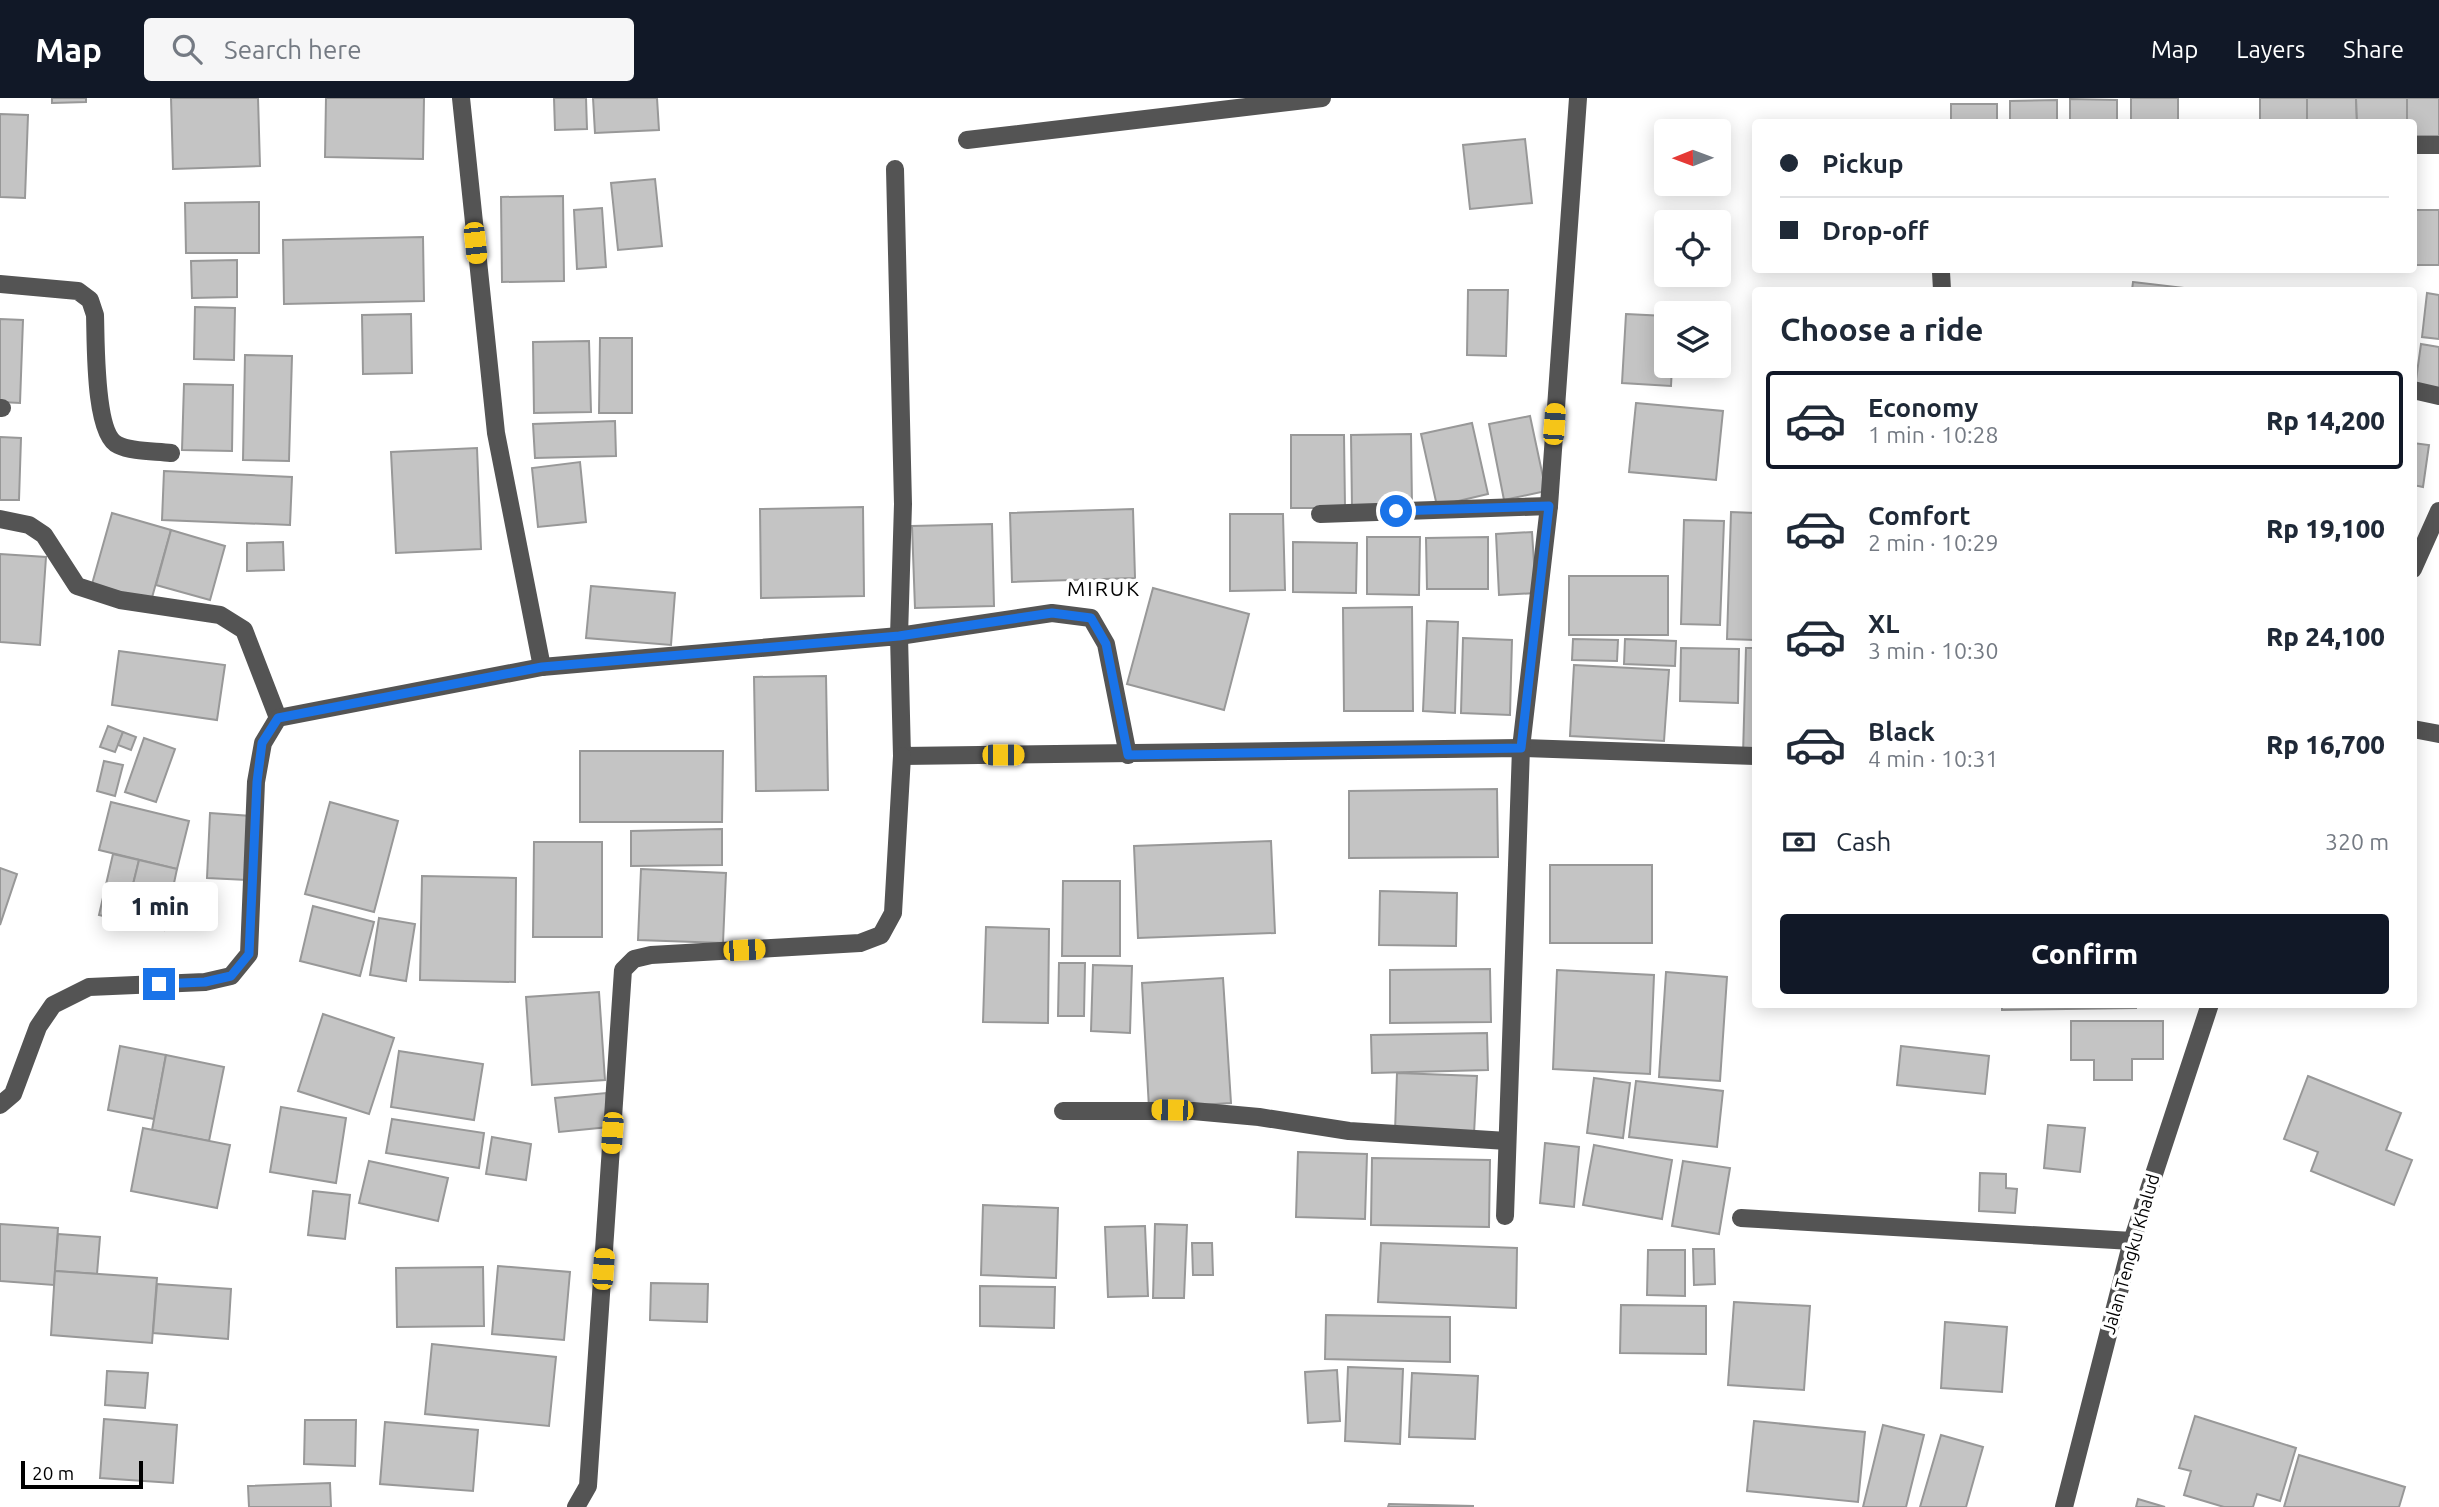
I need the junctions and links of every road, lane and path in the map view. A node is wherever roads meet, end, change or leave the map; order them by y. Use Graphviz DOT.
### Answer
graph roads {
  1 [pos="461,98"];
  2 [pos="1322,98"];
  3 [pos="1578,98"];
  4 [pos="967,141"];
  5 [pos="2417,145"];
  6 [pos="2439,145"];
  7 [pos="895,169"];
  8 [pos="0,284"];
  9 [pos="2417,391"];
  10 [pos="2439,396"];
  11 [pos="172,453"];
  12 [pos="1549,506"];
  13 [pos="2439,511"];
  14 [pos="1320,514"];
  15 [pos="0,519"];
  16 [pos="2417,560"];
  17 [pos="899,636"];
  18 [pos="542,667"];
  19 [pos="278,718"];
  20 [pos="2417,730"];
  21 [pos="2439,734"];
  22 [pos="1521,748"];
  23 [pos="1128,755"];
  24 [pos="902,756"];
  25 [pos="1752,757"];
  26 [pos="2209,1008"];
  27 [pos="0,1105"];
  28 [pos="1063,1111"];
  29 [pos="1507,1141"];
  30 [pos="1505,1216"];
  31 [pos="1741,1218"];
  32 [pos="2132,1241"];
  33 [pos="576,1507"];
  34 [pos="2064,1507"];
  1 -- 18 [label="street"];
  2 -- 4 [label="street"];
  3 -- 12 [label="street"];
  5 -- 6 [label="street"];
  7 -- 17 [label="street"];
  8 -- 11 [label="street"];
  9 -- 10 [label="street"];
  12 -- 14 [label="street"];
  12 -- 22 [label="street"];
  13 -- 16 [label="street"];
  15 -- 19 [label="street"];
  17 -- 18 [label="street"];
  17 -- 23 [label="street"];
  17 -- 24 [label="street"];
  18 -- 19 [label="street"];
  19 -- 27 [label="street"];
  20 -- 21 [label="street"];
  22 -- 23 [label="street"];
  22 -- 25 [label="street"];
  22 -- 29 [label="street"];
  23 -- 24 [label="street"];
  24 -- 33 [label="street"];
  26 -- 32 [label="street, Jalan Tengku Khalud"];
  28 -- 29 [label="street"];
  29 -- 30 [label="street"];
  31 -- 32 [label="street"];
  32 -- 34 [label="street, Jalan Tengku Khalud"];
}
